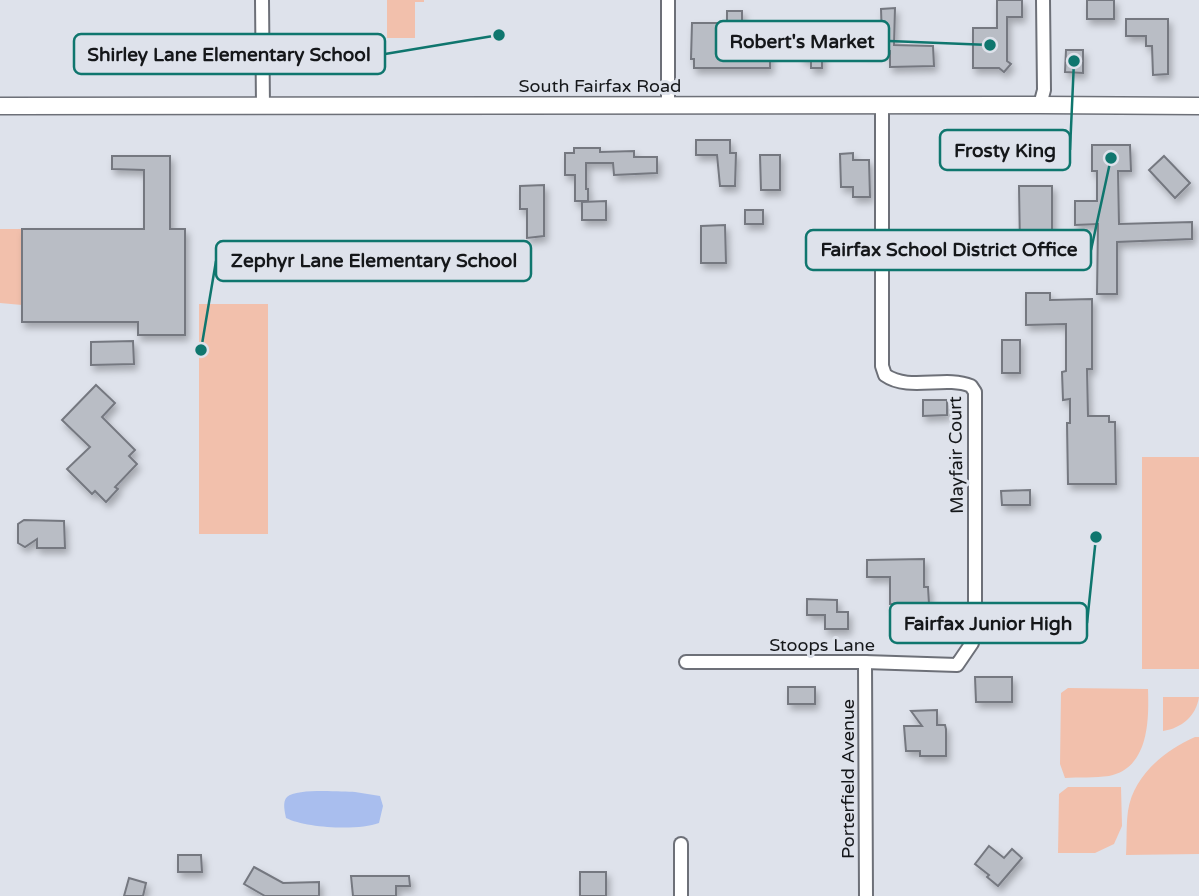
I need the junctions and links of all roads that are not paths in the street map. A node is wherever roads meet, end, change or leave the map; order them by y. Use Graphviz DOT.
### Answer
graph roads {
  1 [pos="262,0"];
  2 [pos="668,0"];
  3 [pos="1043,0"];
  4 [pos="1040,105"];
  5 [pos="0,106"];
  6 [pos="263,106"];
  7 [pos="668,106"];
  8 [pos="882,106"];
  9 [pos="1199,106"];
  10 [pos="686,662"];
  11 [pos="865,662"];
  12 [pos="957,666"];
  13 [pos="681,844"];
  14 [pos="681,896"];
  15 [pos="866,896"];
  1 -- 6 [label="street"];
  2 -- 7 [label="street"];
  3 -- 4 [label="street"];
  4 -- 8 [label="street, South Fairfax Road"];
  4 -- 9 [label="street, South Fairfax Road"];
  5 -- 6 [label="street, South Fairfax Road"];
  6 -- 7 [label="street, South Fairfax Road"];
  7 -- 8 [label="street, South Fairfax Road"];
  8 -- 12 [label="street, Mayfair Court"];
  10 -- 11 [label="street, Stoops Lane"];
  11 -- 12 [label="street, Stoops Lane"];
  11 -- 15 [label="street, Porterfield Avenue"];
  13 -- 14 [label="street"];
}
